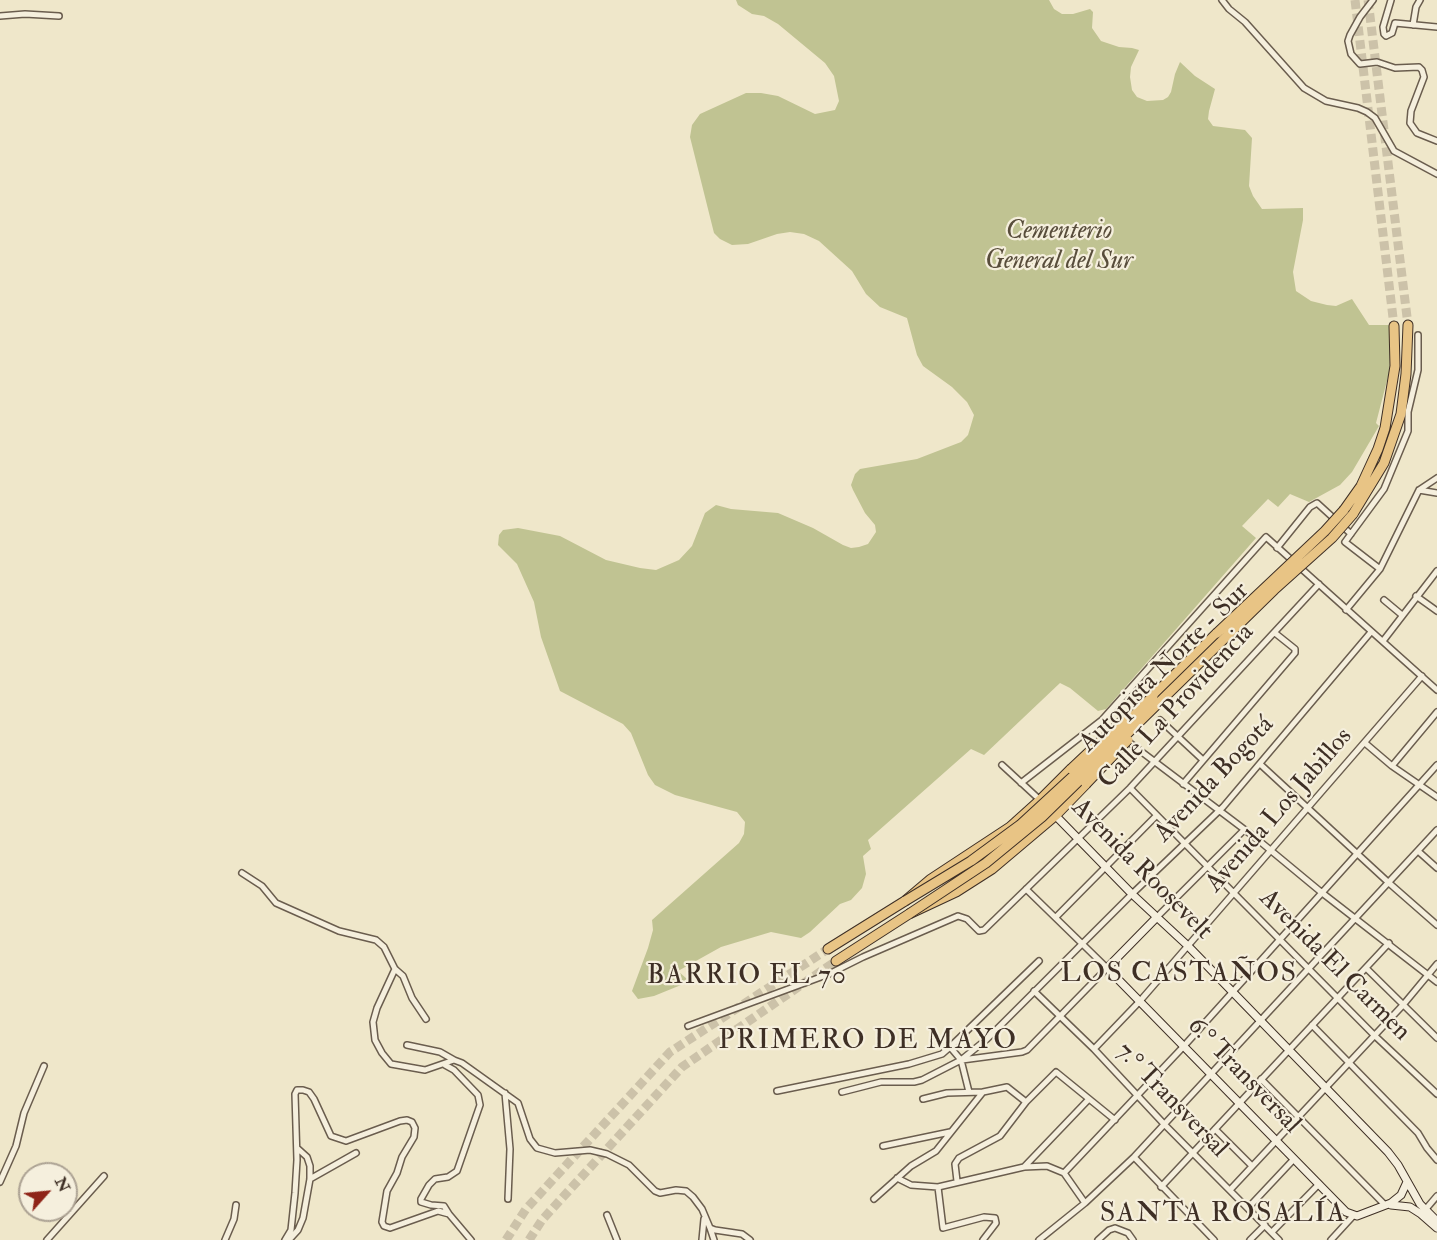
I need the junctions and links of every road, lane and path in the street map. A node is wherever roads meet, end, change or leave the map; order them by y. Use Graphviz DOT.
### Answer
graph roads {
  1 [pos="1222,0"];
  2 [pos="1373,0"];
  3 [pos="1391,0"];
  4 [pos="1420,0"];
  5 [pos="0,16"];
  6 [pos="59,16"];
  7 [pos="1413,25"];
  8 [pos="1437,27"];
  9 [pos="1437,141"];
  10 [pos="1437,174"];
  11 [pos="1408,325"];
  12 [pos="1394,326"];
  13 [pos="1418,335"];
  14 [pos="1437,477"];
  15 [pos="1419,490"];
  16 [pos="1437,493"];
  17 [pos="1348,512"];
  18 [pos="1352,534"];
  19 [pos="1277,548"];
  20 [pos="1380,569"];
  21 [pos="1437,571"];
  22 [pos="1320,584"];
  23 [pos="1416,596"];
  24 [pos="1384,600"];
  25 [pos="1346,610"];
  26 [pos="1437,611"];
  27 [pos="1402,615"];
  28 [pos="1371,632"];
  29 [pos="1275,633"];
  30 [pos="1383,641"];
  31 [pos="1422,676"];
  32 [pos="1437,690"];
  33 [pos="1154,696"];
  34 [pos="1437,712"];
  35 [pos="1145,717"];
  36 [pos="1102,720"];
  37 [pos="1160,720"];
  38 [pos="1177,736"];
  39 [pos="1365,743"];
  40 [pos="1203,760"];
  41 [pos="1154,762"];
  42 [pos="1260,764"];
  43 [pos="1002,765"];
  44 [pos="1437,765"];
  45 [pos="1392,766"];
  46 [pos="1021,783"];
  47 [pos="1183,784"];
  48 [pos="1419,786"];
  49 [pos="1130,788"];
  50 [pos="1437,797"];
  51 [pos="1041,800"];
  52 [pos="1307,808"];
  53 [pos="1219,811"];
  54 [pos="1056,815"];
  55 [pos="1156,816"];
  56 [pos="1244,830"];
  57 [pos="1437,831"];
  58 [pos="1078,838"];
  59 [pos="1184,843"];
  60 [pos="1271,851"];
  61 [pos="1418,851"];
  62 [pos="1357,854"];
  63 [pos="1106,866"];
  64 [pos="1207,867"];
  65 [pos="1437,868"];
  66 [pos="242,873"];
  67 [pos="1389,883"];
  68 [pos="1026,889"];
  69 [pos="1321,892"];
  70 [pos="1132,894"];
  71 [pos="1234,894"];
  72 [pos="905,901"];
  73 [pos="909,914"];
  74 [pos="1056,917"];
  75 [pos="1158,917"];
  76 [pos="1356,918"];
  77 [pos="1437,925"];
  78 [pos="1278,939"];
  79 [pos="1083,943"];
  80 [pos="1389,943"];
  81 [pos="1188,946"];
  82 [pos="828,949"];
  83 [pos="836,961"];
  84 [pos="1040,961"];
  85 [pos="1437,964"];
  86 [pos="1107,968"];
  87 [pos="1366,968"];
  88 [pos="395,969"];
  89 [pos="1309,969"];
  90 [pos="1429,975"];
  91 [pos="1437,982"];
  92 [pos="1034,991"];
  93 [pos="1232,991"];
  94 [pos="1338,997"];
  95 [pos="1140,1001"];
  96 [pos="1402,1005"];
  97 [pos="1059,1016"];
  98 [pos="426,1019"];
  99 [pos="1261,1022"];
  100 [pos="1312,1025"];
  101 [pos="688,1026"];
  102 [pos="1374,1035"];
  103 [pos="1437,1038"];
  104 [pos="407,1045"];
  105 [pos="1184,1046"];
  106 [pos="950,1047"];
  107 [pos="1094,1049"];
  108 [pos="1288,1049"];
  109 [pos="454,1060"];
  110 [pos="961,1060"];
  111 [pos="1348,1062"];
  112 [pos="445,1065"];
  113 [pos="44,1066"];
  114 [pos="1212,1075"];
  115 [pos="1261,1079"];
  116 [pos="1324,1087"];
  117 [pos="777,1091"];
  118 [pos="842,1092"];
  119 [pos="969,1092"];
  120 [pos="983,1092"];
  121 [pos="505,1093"];
  122 [pos="1437,1094"];
  123 [pos="1138,1095"];
  124 [pos="923,1099"];
  125 [pos="1089,1099"];
  126 [pos="1026,1102"];
  127 [pos="1240,1103"];
  128 [pos="1298,1116"];
  129 [pos="1115,1120"];
  130 [pos="1164,1125"];
  131 [pos="1215,1129"];
  132 [pos="950,1132"];
  133 [pos="1276,1140"];
  134 [pos="883,1146"];
  135 [pos="297,1148"];
  136 [pos="1192,1153"];
  137 [pos="356,1154"];
  138 [pos="1134,1157"];
  139 [pos="1294,1159"];
  140 [pos="1437,1160"];
  141 [pos="1252,1166"];
  142 [pos="1024,1167"];
  143 [pos="1064,1173"];
  144 [pos="104,1176"];
  145 [pos="897,1178"];
  146 [pos="310,1179"];
  147 [pos="957,1181"];
  148 [pos="0,1182"];
  149 [pos="1407,1182"];
  150 [pos="1319,1184"];
  151 [pos="938,1187"];
  152 [pos="1161,1187"];
  153 [pos="1230,1190"];
  154 [pos="1437,1196"];
  155 [pos="508,1199"];
  156 [pos="874,1199"];
  157 [pos="1085,1203"];
  158 [pos="236,1205"];
  159 [pos="1385,1205"];
  160 [pos="1248,1208"];
  161 [pos="1425,1210"];
  162 [pos="449,1214"];
  163 [pos="607,1215"];
  164 [pos="1353,1216"];
  165 [pos="704,1217"];
  166 [pos="1437,1221"];
  167 [pos="1265,1225"];
  168 [pos="710,1228"];
  169 [pos="1437,1228"];
  170 [pos="1272,1232"];
  171 [pos="47,1240"];
  172 [pos="225,1240"];
  173 [pos="287,1240"];
  174 [pos="471,1240"];
  175 [pos="617,1240"];
  176 [pos="702,1240"];
  177 [pos="714,1240"];
  178 [pos="750,1240"];
  179 [pos="983,1240"];
  180 [pos="1039,1240"];
  181 [pos="1098,1240"];
  182 [pos="1133,1240"];
  183 [pos="1214,1240"];
  184 [pos="1250,1240"];
  185 [pos="1279,1240"];
  186 [pos="1331,1240"];
  1 -- 10 [label="street"];
  2 -- 9 [label="street"];
  3 -- 7 [label="street"];
  4 -- 7 [label="street"];
  5 -- 6 [label="street"];
  7 -- 8 [label="street"];
  11 -- 17 [label="highway, Autopista Norte - Sur"];
  12 -- 17 [label="highway, Autopista Norte - Sur"];
  13 -- 18 [label="street"];
  14 -- 15 [label="street"];
  15 -- 16 [label="street"];
  15 -- 20 [label="street"];
  17 -- 33 [label="highway, Autopista Norte - Sur, bridge"];
  17 -- 35 [label="highway, Autopista Norte - Sur, bridge"];
  18 -- 19 [label="street"];
  18 -- 20 [label="street"];
  19 -- 22 [label="street"];
  19 -- 36 [label="street"];
  20 -- 25 [label="street"];
  21 -- 23 [label="street"];
  22 -- 25 [label="street"];
  22 -- 29 [label="street, Calle La Providencia"];
  23 -- 26 [label="street"];
  23 -- 27 [label="street"];
  24 -- 27 [label="street"];
  25 -- 28 [label="street"];
  27 -- 30 [label="street"];
  28 -- 30 [label="street"];
  28 -- 42 [label="street, Avenida Bogotá"];
  29 -- 38 [label="street, Calle La Providencia"];
  29 -- 40 [label="street"];
  30 -- 31 [label="street"];
  31 -- 32 [label="street"];
  31 -- 39 [label="street, Avenida Los Jabillos"];
  33 -- 51 [label="highway, bridge"];
  33 -- 72 [label="highway, Autopista Norte - Sur, bridge"];
  34 -- 45 [label="street"];
  35 -- 54 [label="highway, bridge"];
  35 -- 73 [label="highway, Autopista Norte - Sur, bridge"];
  36 -- 41 [label="street"];
  36 -- 46 [label="street"];
  37 -- 38 [label="street"];
  38 -- 40 [label="street"];
  38 -- 41 [label="street, Calle La Providencia"];
  39 -- 45 [label="street"];
  39 -- 52 [label="street, Avenida Los Jabillos"];
  40 -- 47 [label="street"];
  41 -- 47 [label="street"];
  41 -- 49 [label="street, Calle La Providencia"];
  42 -- 52 [label="street"];
  42 -- 53 [label="street, Avenida Bogotá"];
  43 -- 46 [label="street, Avenida Roosevelt"];
  44 -- 48 [label="street"];
  45 -- 48 [label="street"];
  46 -- 51 [label="street, Avenida Roosevelt"];
  47 -- 53 [label="street"];
  48 -- 50 [label="street"];
  48 -- 62 [label="street"];
  49 -- 55 [label="street, Avenida El Carmen"];
  49 -- 58 [label="street, Calle La Providencia"];
  51 -- 54 [label="street, Avenida Roosevelt"];
  51 -- 72 [label="highway, bridge"];
  52 -- 60 [label="street, Avenida Los Jabillos"];
  52 -- 62 [label="street"];
  53 -- 56 [label="street"];
  53 -- 59 [label="street, Avenida Bogotá"];
  54 -- 58 [label="street, Avenida Roosevelt"];
  54 -- 73 [label="highway, bridge"];
  55 -- 59 [label="street, Avenida El Carmen"];
  55 -- 63 [label="street"];
  56 -- 60 [label="street"];
  56 -- 64 [label="street"];
  57 -- 61 [label="street"];
  58 -- 63 [label="street, Avenida Roosevelt"];
  58 -- 68 [label="street, Calle La Providencia"];
  59 -- 64 [label="street, Avenida El Carmen"];
  59 -- 70 [label="street, Avenida Bogotá"];
  60 -- 69 [label="street"];
  60 -- 71 [label="street, Avenida Los Jabillos"];
  61 -- 65 [label="street"];
  61 -- 67 [label="street"];
  62 -- 67 [label="street"];
  62 -- 69 [label="street"];
  63 -- 70 [label="street, Avenida Roosevelt"];
  63 -- 74 [label="street"];
  64 -- 71 [label="street, Avenida El Carmen"];
  64 -- 75 [label="street"];
  66 -- 88 [label="street"];
  67 -- 76 [label="street"];
  67 -- 77 [label="street"];
  68 -- 74 [label="street, 6.° Transversal"];
  68 -- 101 [label="street, Calle La Providencia"];
  69 -- 76 [label="street"];
  69 -- 78 [label="street"];
  70 -- 75 [label="street, Avenida Roosevelt"];
  70 -- 79 [label="street, Avenida Bogotá"];
  71 -- 78 [label="street, Avenida El Carmen"];
  71 -- 81 [label="street, Avenida Los Jabillos"];
  72 -- 82 [label="highway, Autopista Norte - Sur"];
  73 -- 83 [label="highway, Autopista Norte - Sur"];
  74 -- 79 [label="street, 6.° Transversal"];
  75 -- 81 [label="street, Avenida Roosevelt"];
  75 -- 86 [label="street"];
  76 -- 80 [label="street"];
  76 -- 89 [label="street"];
  78 -- 89 [label="street, Avenida El Carmen"];
  78 -- 93 [label="street"];
  79 -- 86 [label="street, 6.° Transversal"];
  79 -- 92 [label="street, Avenida Bogotá"];
  80 -- 87 [label="street"];
  80 -- 90 [label="street"];
  81 -- 93 [label="street, Avenida Roosevelt"];
  81 -- 95 [label="street, Avenida Los Jabillos"];
  84 -- 106 [label="street"];
  85 -- 90 [label="street"];
  86 -- 95 [label="street, 6.° Transversal"];
  86 -- 97 [label="street"];
  87 -- 94 [label="street"];
  87 -- 96 [label="street"];
  88 -- 98 [label="street"];
  88 -- 112 [label="street"];
  89 -- 94 [label="street, Avenida El Carmen"];
  89 -- 99 [label="street"];
  90 -- 91 [label="street"];
  90 -- 96 [label="street"];
  92 -- 97 [label="street, 7.° Transversal"];
  92 -- 110 [label="street, Avenida Bogotá"];
  93 -- 99 [label="street, Avenida Roosevelt"];
  93 -- 105 [label="street"];
  94 -- 100 [label="street"];
  94 -- 102 [label="street, Avenida El Carmen"];
  95 -- 105 [label="street, 6.° Transversal"];
  95 -- 107 [label="street, Avenida Los Jabillos"];
  96 -- 102 [label="street"];
  96 -- 103 [label="street"];
  97 -- 107 [label="street, 7.° Transversal"];
  97 -- 110 [label="street"];
  99 -- 108 [label="street, Avenida Roosevelt"];
  99 -- 114 [label="street"];
  100 -- 108 [label="street"];
  100 -- 111 [label="street"];
  102 -- 111 [label="street"];
  102 -- 122 [label="street, Avenida El Carmen"];
  104 -- 109 [label="street"];
  105 -- 114 [label="street, 6.° Transversal"];
  105 -- 123 [label="street"];
  106 -- 110 [label="street"];
  106 -- 117 [label="street"];
  107 -- 123 [label="street, 7.° Transversal"];
  108 -- 115 [label="street"];
  108 -- 116 [label="street, Avenida Roosevelt"];
  109 -- 112 [label="street"];
  109 -- 121 [label="street"];
  110 -- 118 [label="street, Avenida Bogotá"];
  110 -- 119 [label="street"];
  111 -- 116 [label="street"];
  111 -- 140 [label="street"];
  112 -- 162 [label="street"];
  113 -- 148 [label="street"];
  114 -- 127 [label="street, 6.° Transversal"];
  114 -- 130 [label="street"];
  115 -- 127 [label="street"];
  115 -- 128 [label="street"];
  116 -- 128 [label="street"];
  116 -- 149 [label="street, Avenida Roosevelt"];
  119 -- 120 [label="street"];
  119 -- 124 [label="street"];
  120 -- 126 [label="street"];
  120 -- 132 [label="street"];
  121 -- 155 [label="street"];
  121 -- 165 [label="street"];
  123 -- 129 [label="street"];
  123 -- 130 [label="street, 7.° Transversal"];
  125 -- 126 [label="street"];
  125 -- 129 [label="street"];
  125 -- 142 [label="street"];
  126 -- 147 [label="street"];
  127 -- 131 [label="street"];
  127 -- 133 [label="street, 6.° Transversal"];
  128 -- 133 [label="street"];
  128 -- 159 [label="street"];
  129 -- 143 [label="street"];
  130 -- 136 [label="street, 7.° Transversal"];
  130 -- 138 [label="street"];
  131 -- 136 [label="street"];
  131 -- 141 [label="street"];
  132 -- 134 [label="street"];
  132 -- 145 [label="street"];
  133 -- 139 [label="street, 6.° Transversal"];
  133 -- 141 [label="street"];
  135 -- 146 [label="street"];
  135 -- 162 [label="street"];
  135 -- 173 [label="street"];
  136 -- 152 [label="street"];
  136 -- 153 [label="street, 7.° Transversal"];
  137 -- 146 [label="street"];
  138 -- 152 [label="street"];
  138 -- 157 [label="street"];
  139 -- 150 [label="street, 6.° Transversal"];
  139 -- 160 [label="street"];
  141 -- 153 [label="street"];
  142 -- 143 [label="street"];
  142 -- 147 [label="street"];
  143 -- 157 [label="street"];
  144 -- 171 [label="street"];
  145 -- 151 [label="street"];
  145 -- 156 [label="street"];
  146 -- 173 [label="street"];
  147 -- 151 [label="street"];
  149 -- 159 [label="street"];
  149 -- 161 [label="street, Avenida Roosevelt"];
  150 -- 164 [label="street, 6.° Transversal"];
  150 -- 170 [label="street"];
  151 -- 179 [label="street"];
  152 -- 183 [label="street"];
  153 -- 160 [label="street, 7.° Transversal"];
  154 -- 161 [label="street"];
  157 -- 180 [label="street"];
  158 -- 172 [label="street"];
  159 -- 164 [label="street"];
  159 -- 169 [label="street"];
  160 -- 167 [label="street, 7.° Transversal"];
  161 -- 166 [label="street, Avenida Roosevelt"];
  162 -- 174 [label="street"];
  163 -- 175 [label="street"];
  164 -- 186 [label="street"];
  165 -- 168 [label="street"];
  165 -- 176 [label="street"];
  167 -- 170 [label="street, 7.° Transversal"];
  167 -- 184 [label="street"];
  168 -- 177 [label="street"];
  168 -- 178 [label="street"];
  170 -- 185 [label="street, 7.° Transversal"];
  181 -- 182 [label="street"];
}
